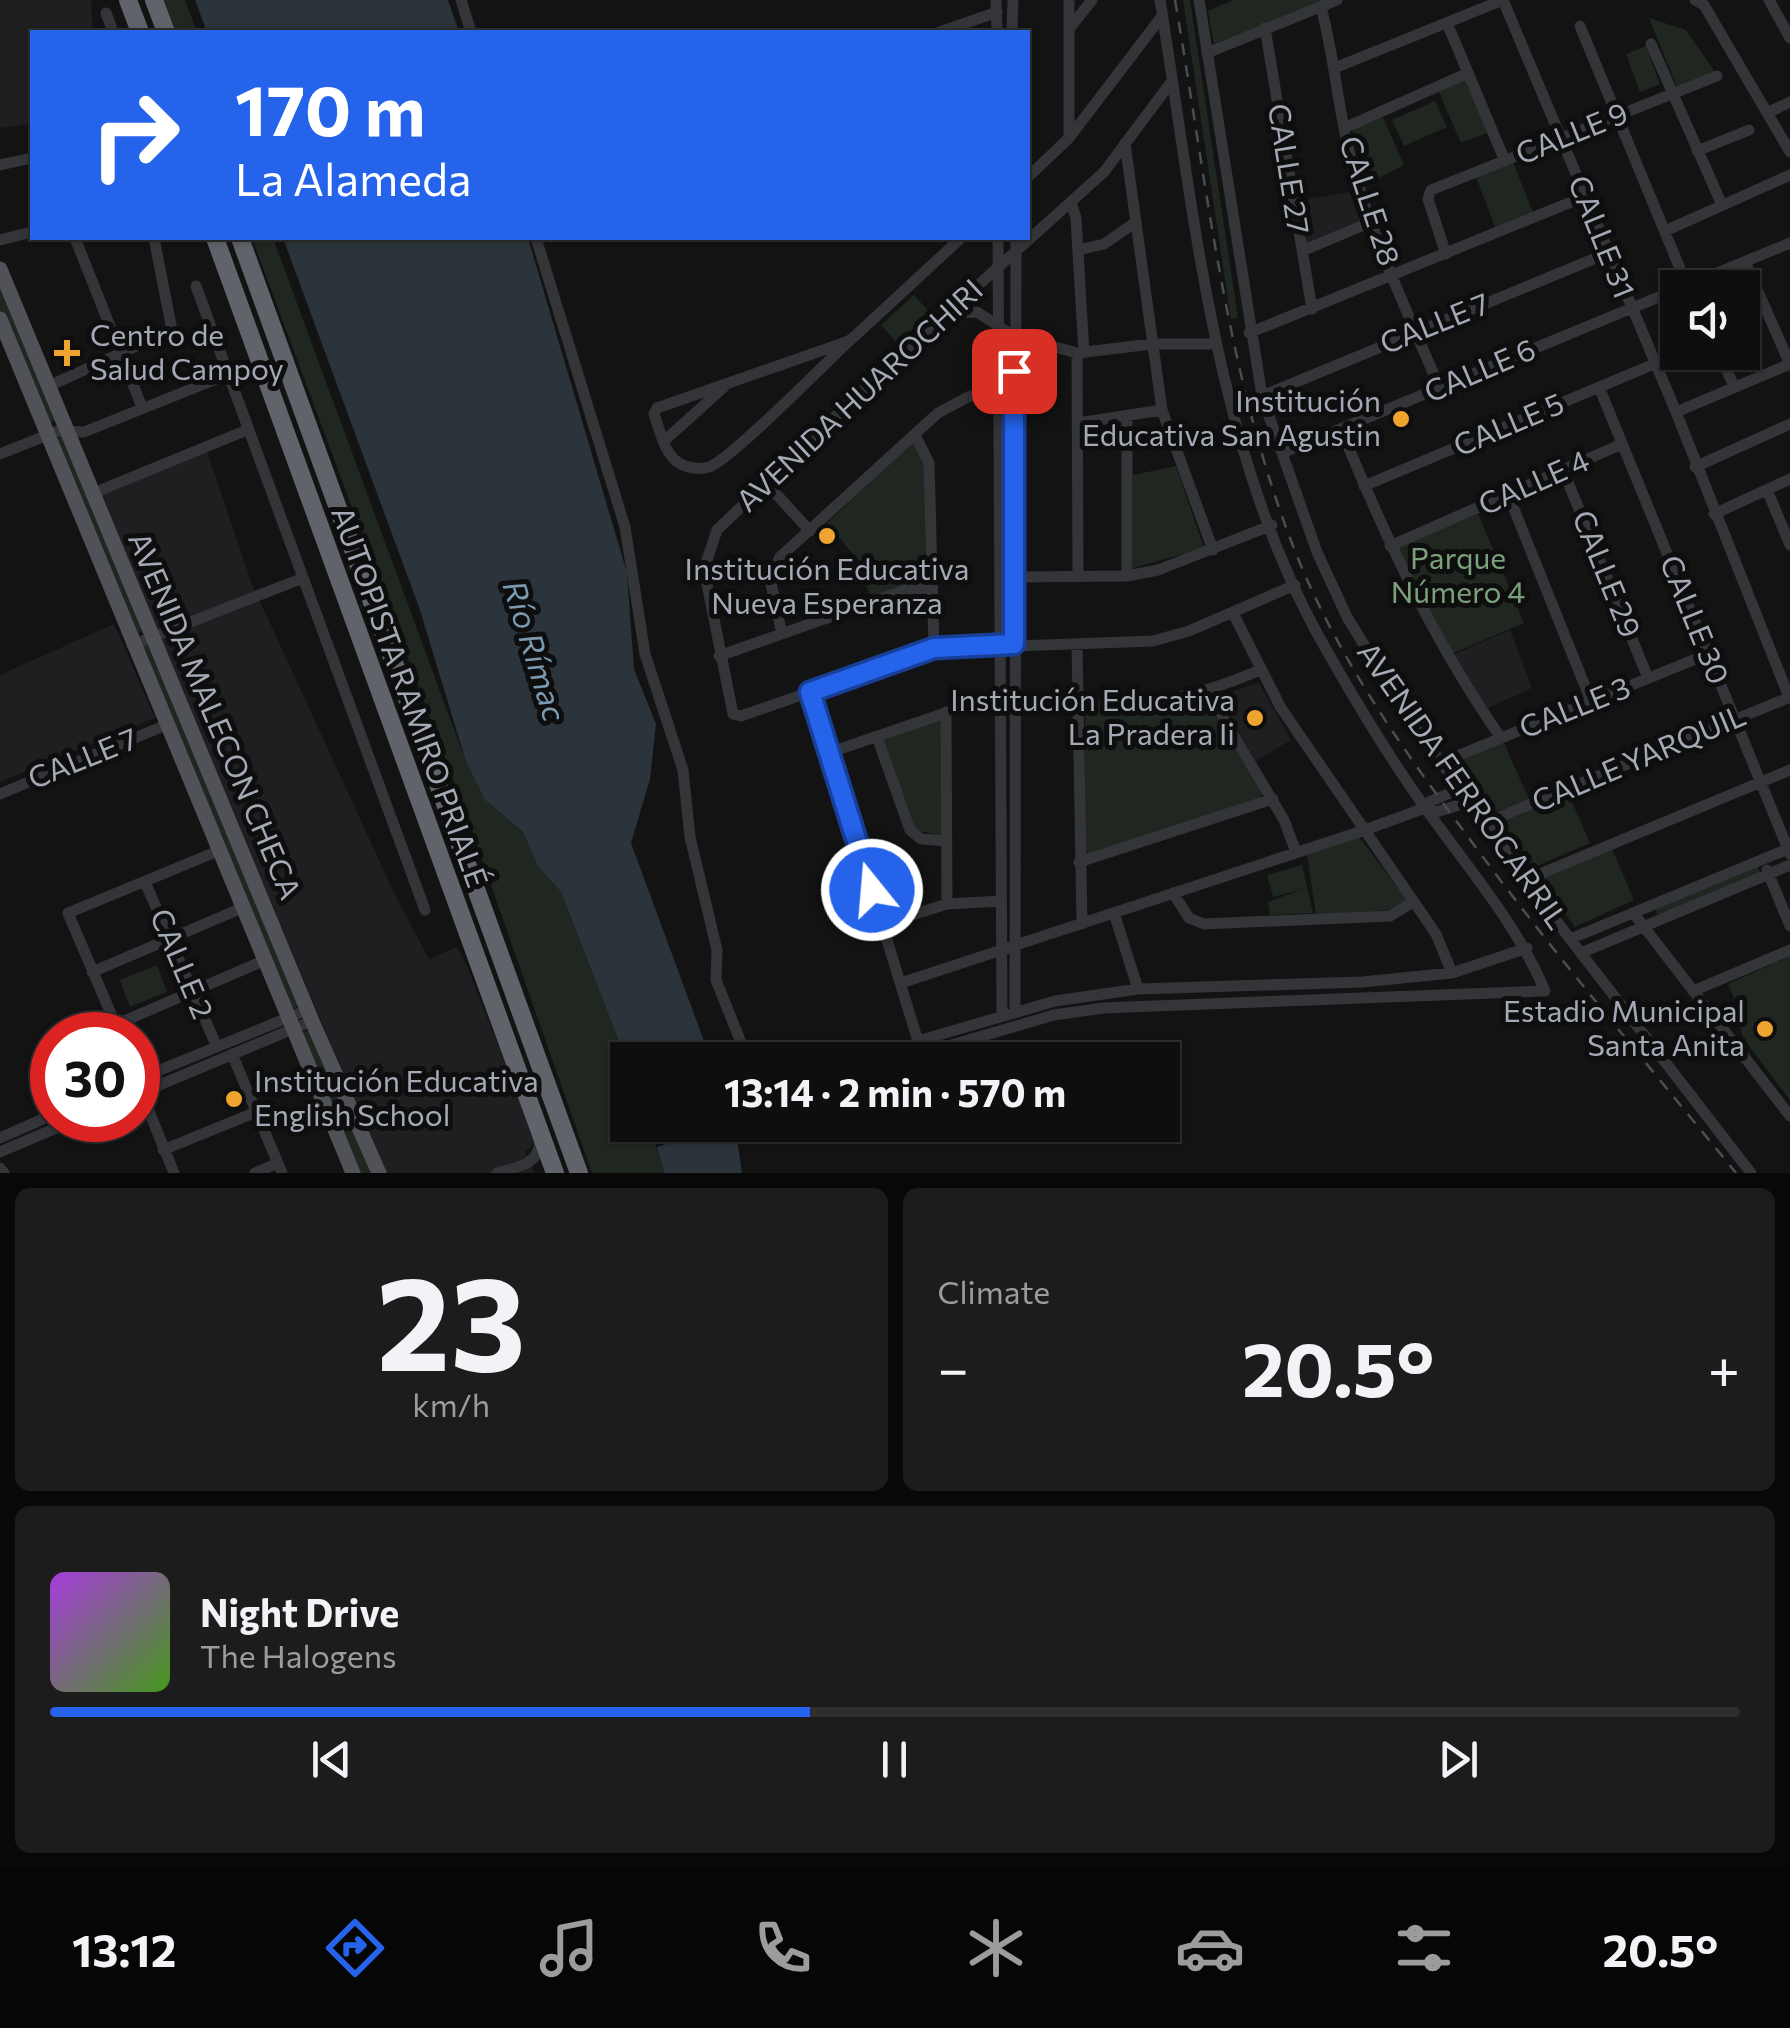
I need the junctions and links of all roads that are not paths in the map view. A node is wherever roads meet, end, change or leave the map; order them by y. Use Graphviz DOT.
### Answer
graph roads {
  1 [pos="128,0"];
  2 [pos="154,0"];
  3 [pos="461,0"];
  4 [pos="1012,0"];
  5 [pos="1069,0"];
  6 [pos="1092,0"];
  7 [pos="1160,0"];
  8 [pos="1213,0"];
  9 [pos="1338,0"];
  10 [pos="1503,0"];
  11 [pos="1695,0"];
  12 [pos="1769,0"];
  13 [pos="1199,3"];
  14 [pos="996,6"];
  15 [pos="1322,8"];
  16 [pos="106,12"];
  17 [pos="1162,16"];
  18 [pos="1448,22"];
  19 [pos="1580,26"];
  20 [pos="1265,28"];
  21 [pos="1069,29"];
  22 [pos="112,30"];
  23 [pos="139,30"];
  24 [pos="165,30"];
  25 [pos="471,30"];
  26 [pos="944,30"];
  27 [pos="1012,30"];
  28 [pos="1790,38"];
  29 [pos="1651,44"];
  30 [pos="1208,53"];
  31 [pos="1336,67"];
  32 [pos="1468,72"];
  33 [pos="1716,76"];
  34 [pos="1172,81"];
  35 [pos="1672,93"];
  36 [pos="1790,102"];
  37 [pos="1767,113"];
  38 [pos="1617,115"];
  39 [pos="1344,128"];
  40 [pos="1749,130"];
  41 [pos="1070,138"];
  42 [pos="1560,138"];
  43 [pos="1125,143"];
  44 [pos="1697,151"];
  45 [pos="1790,152"];
  46 [pos="30,158"];
  47 [pos="1505,160"];
  48 [pos="0,165"];
  49 [pos="1030,175"];
  50 [pos="1790,175"];
  51 [pos="1586,196"];
  52 [pos="1071,202"];
  53 [pos="1722,206"];
  54 [pos="1136,222"];
  55 [pos="1371,222"];
  56 [pos="1664,231"];
  57 [pos="30,232"];
  58 [pos="1030,239"];
  59 [pos="0,240"];
  60 [pos="79,240"];
  61 [pos="154,240"];
  62 [pos="217,240"];
  63 [pos="241,240"];
  64 [pos="537,240"];
  65 [pos="959,240"];
  66 [pos="998,240"];
  67 [pos="1016,240"];
  68 [pos="1029,240"];
  69 [pos="1790,243"];
  70 [pos="1078,250"];
  71 [pos="1302,251"];
  72 [pos="1014,253"];
  73 [pos="1608,253"];
  74 [pos="1446,254"];
  75 [pos="1745,262"];
  76 [pos="998,269"];
  77 [pos="1678,270"];
  78 [pos="1726,270"];
  79 [pos="2,274"];
  80 [pos="1393,275"];
  81 [pos="196,286"];
  82 [pos="1660,297"];
  83 [pos="1312,309"];
  84 [pos="1630,309"];
  85 [pos="946,313"];
  86 [pos="0,319"];
  87 [pos="998,325"];
  88 [pos="1416,332"];
  89 [pos="1249,333"];
  90 [pos="1014,336"];
  91 [pos="850,341"];
  92 [pos="1152,344"];
  93 [pos="1216,344"];
  94 [pos="1080,353"];
  95 [pos="121,354"];
  96 [pos="1654,364"];
  97 [pos="1790,364"];
  98 [pos="1726,370"];
  99 [pos="229,374"];
  100 [pos="728,383"];
  101 [pos="49,386"];
  102 [pos="1599,386"];
  103 [pos="1734,386"];
  104 [pos="1439,388"];
  105 [pos="999,396"];
  106 [pos="1262,396"];
  107 [pos="142,407"];
  108 [pos="1162,410"];
  109 [pos="1676,412"];
  110 [pos="1127,416"];
  111 [pos="1078,423"];
  112 [pos="1790,424"];
  113 [pos="1342,429"];
  114 [pos="247,430"];
  115 [pos="68,432"];
  116 [pos="47,435"];
  117 [pos="915,435"];
  118 [pos="664,441"];
  119 [pos="1622,444"];
  120 [pos="1282,453"];
  121 [pos="0,454"];
  122 [pos="1695,467"];
  123 [pos="1563,470"];
  124 [pos="1790,480"];
  125 [pos="766,483"];
  126 [pos="1364,486"];
  127 [pos="1767,490"];
  128 [pos="91,494"];
  129 [pos="1508,494"];
  130 [pos="1714,514"];
  131 [pos="1272,525"];
  132 [pos="810,531"];
  133 [pos="1790,544"];
  134 [pos="1390,546"];
  135 [pos="1213,550"];
  136 [pos="1078,575"];
  137 [pos="1014,576"];
  138 [pos="1127,576"];
  139 [pos="999,577"];
  140 [pos="304,578"];
  141 [pos="1295,586"];
  142 [pos="932,588"];
  143 [pos="1233,612"];
  144 [pos="782,634"];
  145 [pos="151,637"];
  146 [pos="1000,644"];
  147 [pos="1014,644"];
  148 [pos="1078,644"];
  149 [pos="132,645"];
  150 [pos="934,648"];
  151 [pos="1708,654"];
  152 [pos="719,656"];
  153 [pos="1260,670"];
  154 [pos="1648,678"];
  155 [pos="810,692"];
  156 [pos="1208,692"];
  157 [pos="1789,697"];
  158 [pos="1590,702"];
  159 [pos="1078,705"];
  160 [pos="1001,707"];
  161 [pos="946,712"];
  162 [pos="1735,720"];
  163 [pos="166,725"];
  164 [pos="877,737"];
  165 [pos="1501,738"];
  166 [pos="830,752"];
  167 [pos="1442,762"];
  168 [pos="1790,770"];
  169 [pos="1760,782"];
  170 [pos="1462,788"];
  171 [pos="0,794"];
  172 [pos="1272,800"];
  173 [pos="1472,801"];
  174 [pos="1426,808"];
  175 [pos="1487,822"];
  176 [pos="1362,831"];
  177 [pos="946,841"];
  178 [pos="1789,850"];
  179 [pos="218,851"];
  180 [pos="1296,852"];
  181 [pos="1762,860"];
  182 [pos="1079,862"];
  183 [pos="1790,864"];
  184 [pos="1768,874"];
  185 [pos="1528,880"];
  186 [pos="145,882"];
  187 [pos="1173,894"];
  188 [pos="1001,901"];
  189 [pos="1413,902"];
  190 [pos="947,904"];
  191 [pos="242,908"];
  192 [pos="425,910"];
  193 [pos="1114,913"];
  194 [pos="1634,914"];
  195 [pos="883,924"];
  196 [pos="1082,924"];
  197 [pos="1644,926"];
  198 [pos="1790,926"];
  199 [pos="170,939"];
  200 [pos="1570,939"];
  201 [pos="1016,946"];
  202 [pos="1527,948"];
  203 [pos="1790,950"];
  204 [pos="1002,951"];
  205 [pos="1581,953"];
  206 [pos="263,961"];
  207 [pos="92,972"];
  208 [pos="1452,973"];
  209 [pos="901,983"];
  210 [pos="1138,989"];
  211 [pos="1693,991"];
  212 [pos="191,992"];
  213 [pos="110,1012"];
  214 [pos="153,1012"];
  215 [pos="1009,1013"];
  216 [pos="309,1016"];
  217 [pos="290,1024"];
  218 [pos="217,1046"];
  219 [pos="232,1054"];
  220 [pos="160,1073"];
  221 [pos="160,1077"];
  222 [pos="256,1112"];
  223 [pos="1790,1116"];
  224 [pos="30,1125"];
  225 [pos="539,1133"];
  226 [pos="0,1138"];
  227 [pos="30,1139"];
  228 [pos="160,1140"];
  229 [pos="164,1150"];
  230 [pos="0,1152"];
  231 [pos="280,1168"];
  232 [pos="174,1173"];
  233 [pos="255,1173"];
  234 [pos="352,1173"];
  235 [pos="379,1173"];
  236 [pos="497,1173"];
  237 [pos="555,1173"];
  238 [pos="579,1173"];
  239 [pos="1751,1173"];
  1 -- 23 [label="highway"];
  2 -- 24 [label="highway"];
  3 -- 25 [label="street"];
  4 -- 27 [label="street"];
  5 -- 21 [label="street"];
  6 -- 21 [label="street"];
  7 -- 17 [label="street, AVENIDA FERROCARRIL"];
  8 -- 13 [label="street"];
  9 -- 15 [label="street"];
  10 -- 18 [label="street"];
  10 -- 42 [label="street, CALLE 31"];
  11 -- 37 [label="street"];
  12 -- 28 [label="street"];
  13 -- 30 [label="street, AVENIDA FERROCARRIL"];
  14 -- 26 [label="street"];
  15 -- 20 [label="street"];
  15 -- 31 [label="street, CALLE 28"];
  16 -- 22 [label="street"];
  17 -- 34 [label="street, AVENIDA FERROCARRIL"];
  17 -- 41 [label="street"];
  18 -- 31 [label="street"];
  18 -- 32 [label="street"];
  19 -- 38 [label="street"];
  20 -- 30 [label="street"];
  20 -- 71 [label="street, CALLE 27"];
  21 -- 41 [label="street"];
  29 -- 35 [label="street"];
  30 -- 89 [label="street, AVENIDA FERROCARRIL"];
  31 -- 39 [label="street, CALLE 28"];
  32 -- 39 [label="street"];
  32 -- 47 [label="street"];
  33 -- 35 [label="street, CALLE 9"];
  34 -- 43 [label="street, AVENIDA HUAROCHIRI"];
  34 -- 93 [label="street, AVENIDA FERROCARRIL"];
  35 -- 38 [label="street, CALLE 9"];
  35 -- 44 [label="street"];
  36 -- 37 [label="street"];
  37 -- 45 [label="street"];
  38 -- 42 [label="street, CALLE 9"];
  38 -- 56 [label="street"];
  39 -- 55 [label="street, CALLE 28"];
  40 -- 44 [label="street"];
  41 -- 49 [label="street"];
  42 -- 47 [label="street, CALLE 9"];
  42 -- 51 [label="street, CALLE 31"];
  43 -- 52 [label="street, AVENIDA HUAROCHIRI"];
  43 -- 54 [label="street"];
  44 -- 53 [label="street"];
  46 -- 48 [label="street"];
  47 -- 74 [label="street, CALLE 9"];
  50 -- 53 [label="street"];
  51 -- 73 [label="street, CALLE 31"];
  51 -- 74 [label="street"];
  52 -- 58 [label="street, AVENIDA HUAROCHIRI"];
  52 -- 70 [label="street"];
  53 -- 56 [label="street"];
  54 -- 70 [label="street"];
  54 -- 92 [label="street"];
  55 -- 71 [label="street"];
  55 -- 80 [label="street, CALLE 28"];
  56 -- 77 [label="street"];
  57 -- 59 [label="street"];
  60 -- 95 [label="street"];
  61 -- 95 [label="street"];
  62 -- 225 [label="highway, AUTOPISTA RAMIRO PRIALÉ"];
  63 -- 238 [label="highway, AUTOPISTA RAMIRO PRIALÉ"];
  64 -- 202 [label="street, AVENIDA FERROCARRIL"];
  65 -- 91 [label="street, AVENIDA HUAROCHIRI"];
  66 -- 76 [label="street"];
  67 -- 72 [label="street"];
  68 -- 72 [label="street, AVENIDA HUAROCHIRI"];
  69 -- 75 [label="street, CALLE 6"];
  70 -- 94 [label="street"];
  71 -- 83 [label="street, CALLE 27"];
  72 -- 76 [label="street, AVENIDA HUAROCHIRI"];
  72 -- 90 [label="street"];
  73 -- 84 [label="street, CALLE 31"];
  73 -- 88 [label="street, CALLE 7"];
  74 -- 80 [label="street"];
  75 -- 78 [label="street, CALLE 6"];
  75 -- 97 [label="street"];
  76 -- 85 [label="street, AVENIDA HUAROCHIRI"];
  76 -- 87 [label="street"];
  79 -- 101 [label="main road, AVENIDA MALECON CHECA"];
  80 -- 83 [label="street"];
  80 -- 88 [label="street, CALLE 28"];
  81 -- 99 [label="street"];
  82 -- 84 [label="street, CALLE 6"];
  83 -- 89 [label="street"];
  84 -- 96 [label="street, CALLE 31"];
  84 -- 104 [label="street, CALLE 6"];
  85 -- 87 [label="street"];
  85 -- 125 [label="street, AVENIDA HUAROCHIRI"];
  86 -- 116 [label="main road, AVENIDA MALECON CHECA"];
  87 -- 90 [label="street"];
  87 -- 105 [label="street"];
  88 -- 104 [label="street, CALLE 28"];
  88 -- 106 [label="street, CALLE 7"];
  89 -- 106 [label="street, AVENIDA FERROCARRIL"];
  90 -- 94 [label="street"];
  90 -- 137 [label="street"];
  91 -- 100 [label="street"];
  91 -- 118 [label="street, AVENIDA HUAROCHIRI"];
  92 -- 93 [label="street"];
  92 -- 94 [label="street"];
  92 -- 108 [label="street"];
  93 -- 131 [label="street, AVENIDA FERROCARRIL"];
  94 -- 111 [label="street"];
  95 -- 101 [label="street"];
  95 -- 107 [label="street"];
  96 -- 102 [label="street, CALLE 5"];
  96 -- 109 [label="street, CALLE 31"];
  97 -- 103 [label="street"];
  98 -- 103 [label="street"];
  99 -- 107 [label="street"];
  99 -- 114 [label="street"];
  100 -- 118 [label="street"];
  100 -- 118 [label="street"];
  101 -- 115 [label="main road, AVENIDA MALECON CHECA"];
  102 -- 119 [label="street, CALLE 30"];
  102 -- 126 [label="street, CALLE 5"];
  103 -- 109 [label="street"];
  104 -- 113 [label="street, CALLE 6"];
  105 -- 117 [label="street"];
  105 -- 139 [label="street"];
  106 -- 120 [label="street, AVENIDA FERROCARRIL"];
  107 -- 115 [label="street"];
  108 -- 110 [label="street"];
  108 -- 135 [label="street"];
  109 -- 122 [label="street, CALLE 31"];
  110 -- 111 [label="street"];
  110 -- 138 [label="street"];
  111 -- 136 [label="street"];
  112 -- 122 [label="street"];
  113 -- 120 [label="street, CALLE 6"];
  113 -- 126 [label="street"];
  114 -- 128 [label="street"];
  114 -- 140 [label="street"];
  115 -- 116 [label="street"];
  115 -- 128 [label="main road, AVENIDA MALECON CHECA"];
  116 -- 121 [label="street"];
  116 -- 149 [label="main road, AVENIDA MALECON CHECA"];
  117 -- 132 [label="street"];
  117 -- 142 [label="street"];
  119 -- 123 [label="street, CALLE 4"];
  119 -- 151 [label="street, CALLE 30"];
  120 -- 167 [label="street, AVENIDA FERROCARRIL"];
  122 -- 130 [label="street, CALLE 31"];
  123 -- 129 [label="street, CALLE 4"];
  123 -- 154 [label="street, CALLE 29"];
  124 -- 127 [label="street"];
  125 -- 132 [label="street"];
  125 -- 152 [label="street, AVENIDA HUAROCHIRI"];
  126 -- 134 [label="street"];
  127 -- 130 [label="street"];
  127 -- 133 [label="street"];
  128 -- 145 [label="main road, AVENIDA MALECON CHECA"];
  129 -- 134 [label="street, CALLE 4"];
  129 -- 158 [label="street"];
  130 -- 157 [label="street, CALLE 31"];
  131 -- 135 [label="street"];
  131 -- 141 [label="street, AVENIDA FERROCARRIL"];
  132 -- 144 [label="street"];
  134 -- 165 [label="street"];
  135 -- 138 [label="street"];
  136 -- 137 [label="street"];
  136 -- 138 [label="street"];
  137 -- 139 [label="street"];
  137 -- 147 [label="street"];
  139 -- 146 [label="street"];
  140 -- 145 [label="street"];
  140 -- 192 [label="street"];
  141 -- 143 [label="street"];
  141 -- 174 [label="street, AVENIDA FERROCARRIL"];
  142 -- 144 [label="street"];
  142 -- 150 [label="street"];
  143 -- 148 [label="street"];
  143 -- 153 [label="street"];
  144 -- 152 [label="street"];
  145 -- 149 [label="street"];
  145 -- 216 [label="main road, AVENIDA MALECON CHECA"];
  146 -- 147 [label="street"];
  146 -- 150 [label="street"];
  146 -- 160 [label="street"];
  147 -- 148 [label="street"];
  147 -- 201 [label="street"];
  148 -- 159 [label="street"];
  149 -- 163 [label="main road, AVENIDA MALECON CHECA"];
  150 -- 155 [label="street"];
  151 -- 154 [label="street, CALLE 3"];
  151 -- 162 [label="street, CALLE 30"];
  152 -- 155 [label="street, AVENIDA HUAROCHIRI"];
  153 -- 156 [label="street"];
  153 -- 176 [label="street"];
  154 -- 158 [label="street, CALLE 3"];
  155 -- 166 [label="street"];
  156 -- 159 [label="street"];
  156 -- 172 [label="street"];
  157 -- 162 [label="street, CALLE YARQUIL"];
  158 -- 165 [label="street, CALLE 3"];
  159 -- 182 [label="street"];
  160 -- 161 [label="street"];
  160 -- 188 [label="street"];
  161 -- 164 [label="street"];
  161 -- 177 [label="street"];
  162 -- 169 [label="street, CALLE 30"];
  162 -- 175 [label="street, CALLE YARQUIL"];
  163 -- 171 [label="street, CALLE 7"];
  163 -- 179 [label="main road, AVENIDA MALECON CHECA"];
  164 -- 166 [label="street"];
  164 -- 177 [label="street"];
  165 -- 167 [label="street, CALLE 3"];
  166 -- 195 [label="street"];
  167 -- 170 [label="street, AVENIDA FERROCARRIL"];
  168 -- 169 [label="street"];
  169 -- 178 [label="street, CALLE 30"];
  169 -- 185 [label="street"];
  170 -- 173 [label="street, AVENIDA FERROCARRIL"];
  170 -- 174 [label="street"];
  172 -- 180 [label="street"];
  172 -- 182 [label="street"];
  173 -- 174 [label="street"];
  173 -- 175 [label="street, AVENIDA FERROCARRIL"];
  174 -- 176 [label="street"];
  174 -- 202 [label="street, AVENIDA FERROCARRIL"];
  175 -- 185 [label="street, AVENIDA FERROCARRIL"];
  176 -- 180 [label="street"];
  176 -- 189 [label="street"];
  177 -- 190 [label="street"];
  178 -- 181 [label="street"];
  179 -- 186 [label="street"];
  179 -- 191 [label="main road, AVENIDA MALECON CHECA"];
  180 -- 187 [label="street"];
  181 -- 184 [label="street"];
  181 -- 194 [label="street"];
  182 -- 196 [label="street"];
  183 -- 184 [label="street"];
  184 -- 197 [label="street"];
  184 -- 198 [label="street"];
  185 -- 200 [label="street, AVENIDA FERROCARRIL"];
  186 -- 199 [label="street, CALLE 2"];
  186 -- 207 [label="street"];
  187 -- 189 [label="street"];
  187 -- 193 [label="street"];
  188 -- 190 [label="street"];
  188 -- 204 [label="street"];
  189 -- 208 [label="street"];
  190 -- 195 [label="street"];
  191 -- 199 [label="street"];
  191 -- 206 [label="main road, AVENIDA MALECON CHECA"];
  193 -- 196 [label="street"];
  193 -- 210 [label="street"];
  194 -- 197 [label="street"];
  194 -- 200 [label="street"];
  195 -- 209 [label="street"];
  196 -- 201 [label="street"];
  197 -- 205 [label="street"];
  197 -- 211 [label="street"];
  199 -- 207 [label="street"];
  199 -- 212 [label="street, CALLE 2"];
  200 -- 205 [label="street, AVENIDA FERROCARRIL"];
  201 -- 204 [label="street"];
  201 -- 215 [label="street"];
  202 -- 208 [label="street"];
  203 -- 211 [label="street"];
  204 -- 209 [label="street"];
  204 -- 215 [label="street"];
  205 -- 239 [label="street, AVENIDA FERROCARRIL"];
  206 -- 212 [label="street"];
  206 -- 217 [label="main road, AVENIDA MALECON CHECA"];
  207 -- 213 [label="street"];
  208 -- 210 [label="street"];
  209 -- 215 [label="street"];
  210 -- 215 [label="street"];
  211 -- 223 [label="street"];
  212 -- 214 [label="street"];
  212 -- 218 [label="street, CALLE 2"];
  216 -- 217 [label="street"];
  216 -- 235 [label="main road, AVENIDA MALECON CHECA"];
  217 -- 218 [label="street"];
  217 -- 219 [label="street"];
  217 -- 234 [label="main road, AVENIDA MALECON CHECA"];
  218 -- 220 [label="street"];
  219 -- 221 [label="street"];
  219 -- 222 [label="street, CALLE 2"];
  222 -- 229 [label="street"];
  222 -- 231 [label="street, CALLE 2"];
  224 -- 226 [label="street"];
  225 -- 236 [label="street"];
  225 -- 237 [label="highway, AUTOPISTA RAMIRO PRIALÉ"];
  227 -- 230 [label="street"];
  228 -- 229 [label="street"];
  229 -- 232 [label="street"];
  231 -- 233 [label="street"];
}
